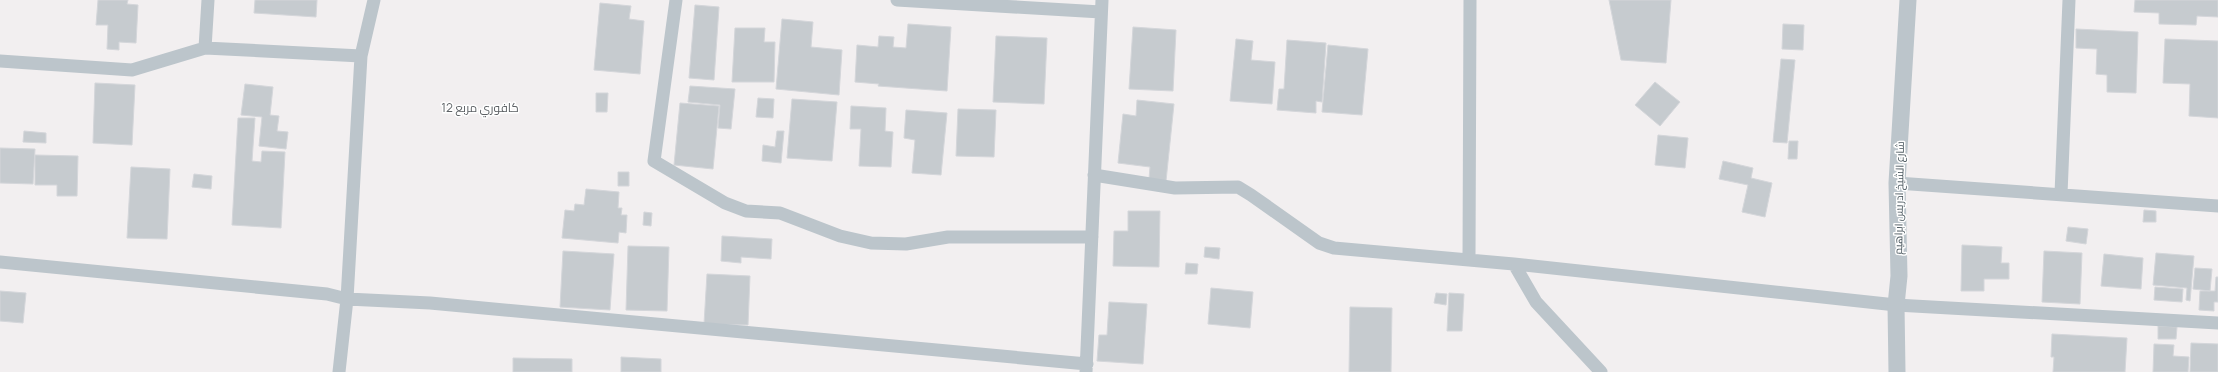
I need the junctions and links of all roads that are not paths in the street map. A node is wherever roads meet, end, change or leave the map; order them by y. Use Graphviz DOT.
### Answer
graph roads {
  1 [pos="208,0"];
  2 [pos="374,0"];
  3 [pos="676,0"];
  4 [pos="897,0"];
  5 [pos="1470,0"];
  6 [pos="1908,0"];
  7 [pos="2069,0"];
  8 [pos="1102,6"];
  9 [pos="205,48"];
  10 [pos="361,56"];
  11 [pos="0,61"];
  12 [pos="1094,175"];
  13 [pos="1897,183"];
  14 [pos="2061,194"];
  15 [pos="2218,206"];
  16 [pos="1092,238"];
  17 [pos="1469,260"];
  18 [pos="0,262"];
  19 [pos="1514,264"];
  20 [pos="347,299"];
  21 [pos="1896,305"];
  22 [pos="2218,324"];
  23 [pos="1087,368"];
  24 [pos="339,372"];
  25 [pos="1601,372"];
  26 [pos="1898,372"];
  1 -- 9 [label="street"];
  2 -- 10 [label="street"];
  3 -- 16 [label="street"];
  4 -- 8 [label="street"];
  5 -- 17 [label="street"];
  6 -- 13 [label="street, شارع الشيخ ادريس ابراهيم"];
  7 -- 14 [label="street"];
  8 -- 12 [label="street"];
  9 -- 10 [label="street"];
  9 -- 11 [label="street"];
  10 -- 20 [label="street"];
  12 -- 16 [label="street"];
  12 -- 17 [label="street"];
  13 -- 14 [label="street"];
  13 -- 21 [label="street, شارع الشيخ ادريس ابراهيم"];
  14 -- 15 [label="street"];
  16 -- 23 [label="street"];
  17 -- 19 [label="street"];
  18 -- 20 [label="street"];
  19 -- 21 [label="street"];
  19 -- 25 [label="street"];
  20 -- 23 [label="street"];
  20 -- 24 [label="street"];
  21 -- 22 [label="street"];
  21 -- 26 [label="street, شارع الشيخ ادريس ابراهيم"];
}
